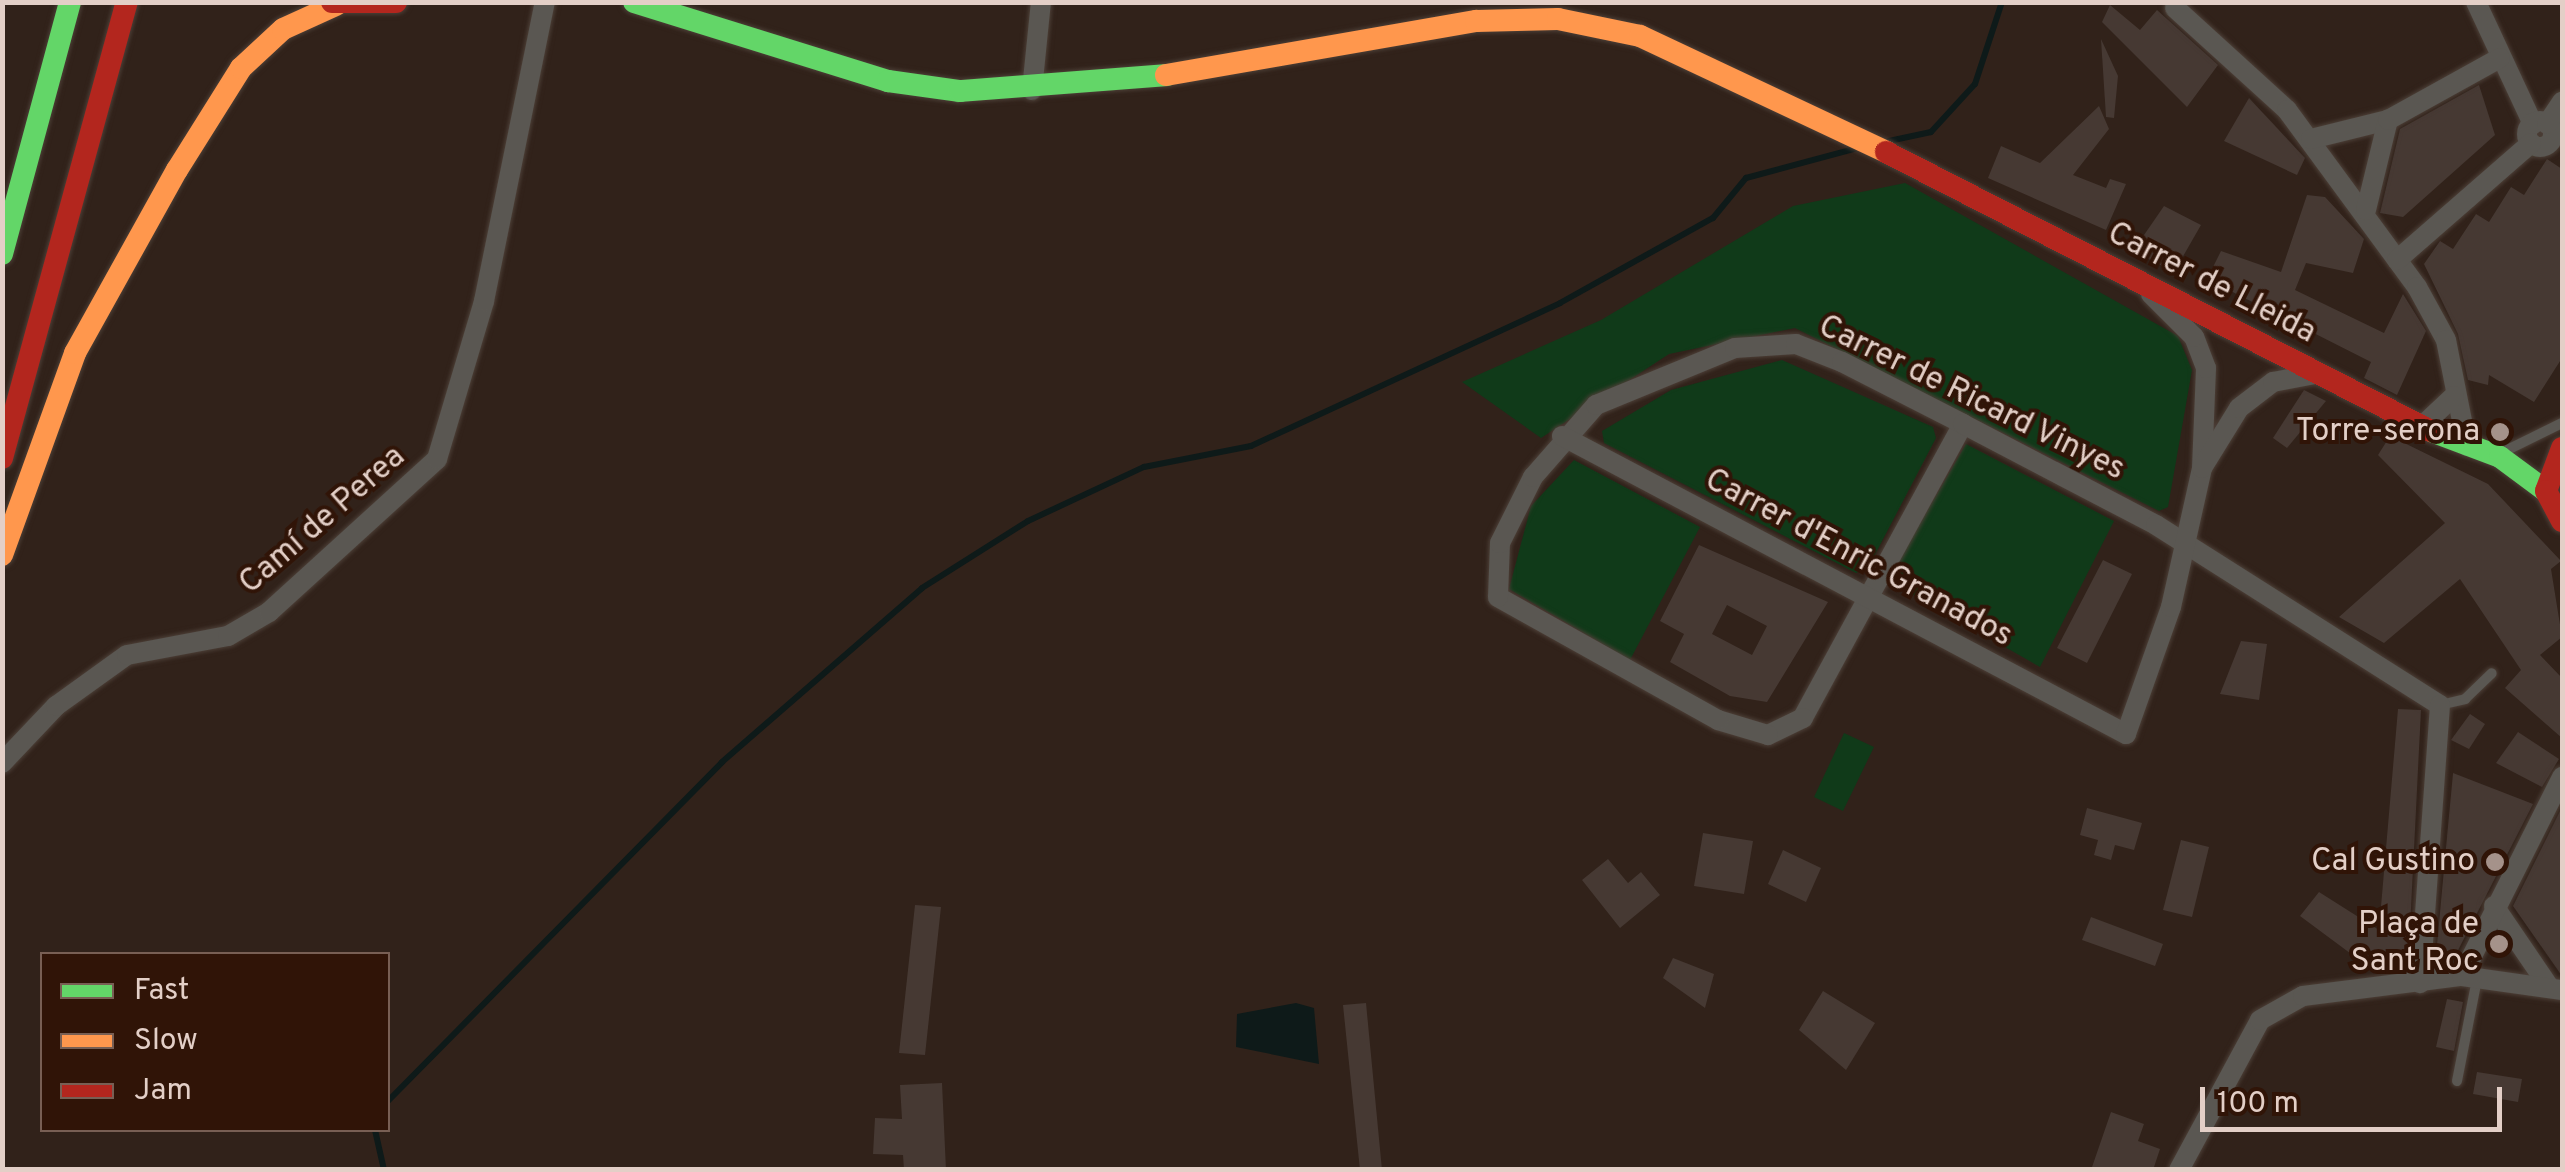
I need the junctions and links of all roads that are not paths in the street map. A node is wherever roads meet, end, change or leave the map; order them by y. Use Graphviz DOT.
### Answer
graph roads {
  1 [pos="70,2"];
  2 [pos="127,2"];
  3 [pos="396,2"];
  4 [pos="545,2"];
  5 [pos="634,2"];
  6 [pos="1041,2"];
  7 [pos="2476,2"];
  8 [pos="334,4"];
  9 [pos="2175,8"];
  10 [pos="2500,58"];
  11 [pos="1032,90"];
  12 [pos="2562,102"];
  13 [pos="2388,120"];
  14 [pos="2544,137"];
  15 [pos="2310,140"];
  16 [pos="2366,210"];
  17 [pos="2,254"];
  18 [pos="2396,260"];
  19 [pos="2143,286"];
  20 [pos="2315,374"];
  21 [pos="2454,396"];
  22 [pos="2562,423"];
  23 [pos="1963,424"];
  24 [pos="2421,427"];
  25 [pos="1562,436"];
  26 [pos="2467,446"];
  27 [pos="2560,450"];
  28 [pos="2498,456"];
  29 [pos="2,458"];
  30 [pos="2202,468"];
  31 [pos="2546,491"];
  32 [pos="2562,521"];
  33 [pos="2186,546"];
  34 [pos="2,554"];
  35 [pos="1870,596"];
  36 [pos="2492,673"];
  37 [pos="2440,705"];
  38 [pos="2,763"];
  39 [pos="2562,777"];
  40 [pos="2494,906"];
  41 [pos="2470,978"];
  42 [pos="2420,983"];
  43 [pos="2556,989"];
  44 [pos="2457,1081"];
  45 [pos="2180,1170"];
  1 -- 17 [label="main road"];
  2 -- 29 [label="main road"];
  3 -- 8 [label="main road"];
  4 -- 38 [label="street, Camí de Perea"];
  5 -- 11 [label="main road, Carrer de Lleida"];
  6 -- 11 [label="street"];
  7 -- 10 [label="street"];
  8 -- 34 [label="main road"];
  9 -- 15 [label="street"];
  10 -- 13 [label="street"];
  10 -- 14 [label="street"];
  11 -- 19 [label="main road, Carrer de Lleida"];
  12 -- 14 [label="street"];
  13 -- 15 [label="street"];
  13 -- 16 [label="street"];
  14 -- 18 [label="street"];
  15 -- 16 [label="street"];
  16 -- 18 [label="street"];
  18 -- 21 [label="street"];
  19 -- 20 [label="main road, Carrer de Lleida"];
  19 -- 30 [label="street"];
  20 -- 24 [label="main road, Carrer de Lleida"];
  20 -- 30 [label="street"];
  21 -- 24 [label="street"];
  21 -- 26 [label="street"];
  22 -- 28 [label="lane"];
  23 -- 25 [label="street, Carrer de Ricard Vinyes"];
  23 -- 33 [label="street, Carrer de Ricard Vinyes"];
  23 -- 35 [label="street"];
  24 -- 26 [label="main road, Carrer de Lleida"];
  25 -- 35 [label="street, Carrer d'Enric Granados"];
  25 -- 35 [label="street, Carrer de Ricard Vinyes"];
  26 -- 28 [label="main road, Carrer de Lleida"];
  27 -- 28 [label="main road, Carrer de Lleida"];
  27 -- 31 [label="main road"];
  28 -- 31 [label="main road, Carrer de Lleida"];
  30 -- 33 [label="street"];
  31 -- 32 [label="main road"];
  33 -- 35 [label="street, Carrer d'Enric Granados"];
  33 -- 37 [label="street, Carrer de Ricard Vinyes"];
  36 -- 37 [label="lane"];
  37 -- 42 [label="street"];
  39 -- 40 [label="street"];
  40 -- 41 [label="street"];
  40 -- 43 [label="street"];
  41 -- 42 [label="street"];
  41 -- 43 [label="street"];
  41 -- 44 [label="lane"];
  42 -- 45 [label="street"];
}
